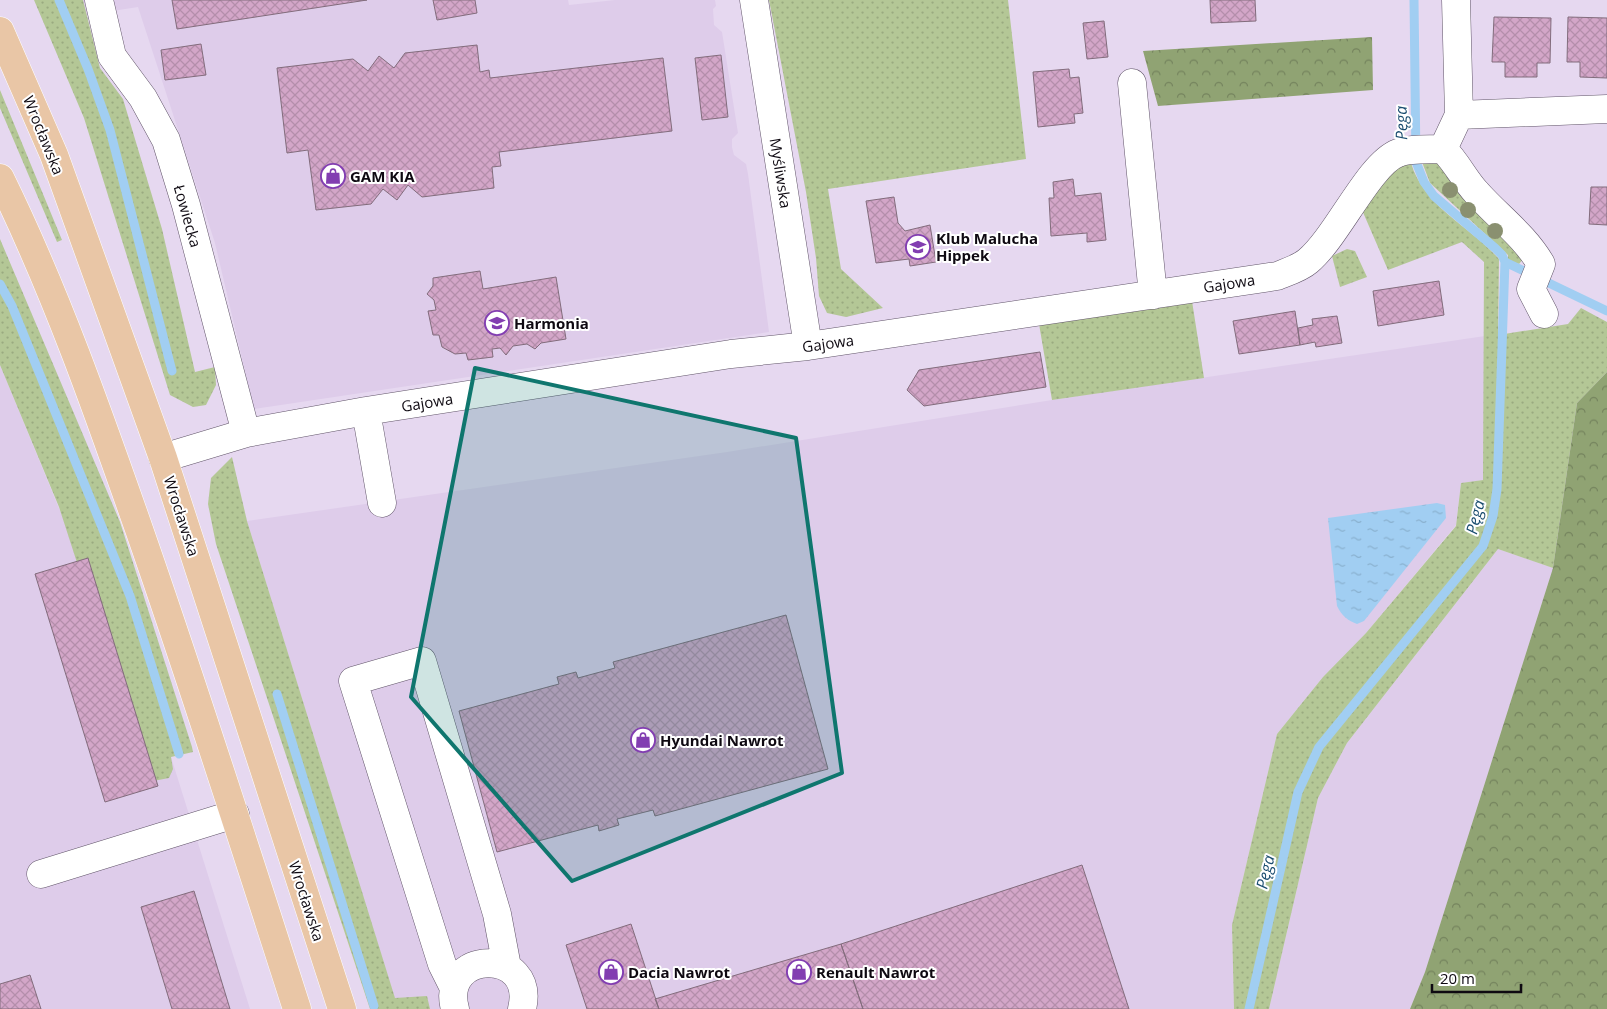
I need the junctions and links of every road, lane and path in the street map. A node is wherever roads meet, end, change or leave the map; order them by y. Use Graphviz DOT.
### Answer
graph roads {
  1 [pos="754,0"];
  2 [pos="1456,0"];
  3 [pos="100,6"];
  4 [pos="0,31"];
  5 [pos="1132,83"];
  6 [pos="1607,109"];
  7 [pos="1459,115"];
  8 [pos="1427,150"];
  9 [pos="0,178"];
  10 [pos="1153,295"];
  11 [pos="1544,314"];
  12 [pos="808,346"];
  13 [pos="366,411"];
  14 [pos="246,432"];
  15 [pos="163,458"];
  16 [pos="382,503"];
  17 [pos="235,814"];
  18 [pos="41,874"];
  19 [pos="507,967"];
  20 [pos="454,998"];
  21 [pos="297,1009"];
  22 [pos="342,1009"];
  23 [pos="522,1009"];
  1 -- 12 [label="street, Myśliwska"];
  2 -- 7 [label="street"];
  3 -- 14 [label="street, Łowiecka"];
  4 -- 15 [label="main road, Wrocławska"];
  5 -- 10 [label="street"];
  6 -- 7 [label="street"];
  7 -- 8 [label="street"];
  8 -- 10 [label="street, Gajowa"];
  8 -- 11 [label="street"];
  9 -- 17 [label="main road"];
  10 -- 12 [label="street, Gajowa"];
  12 -- 13 [label="street, Gajowa"];
  13 -- 14 [label="street, Gajowa"];
  13 -- 16 [label="street"];
  14 -- 15 [label="street, Gajowa"];
  15 -- 22 [label="main road, Wrocławska"];
  17 -- 18 [label="street"];
  17 -- 21 [label="main road"];
  19 -- 20 [label="street"];
  19 -- 20 [label="street"];
  19 -- 23 [label="street"];
}
